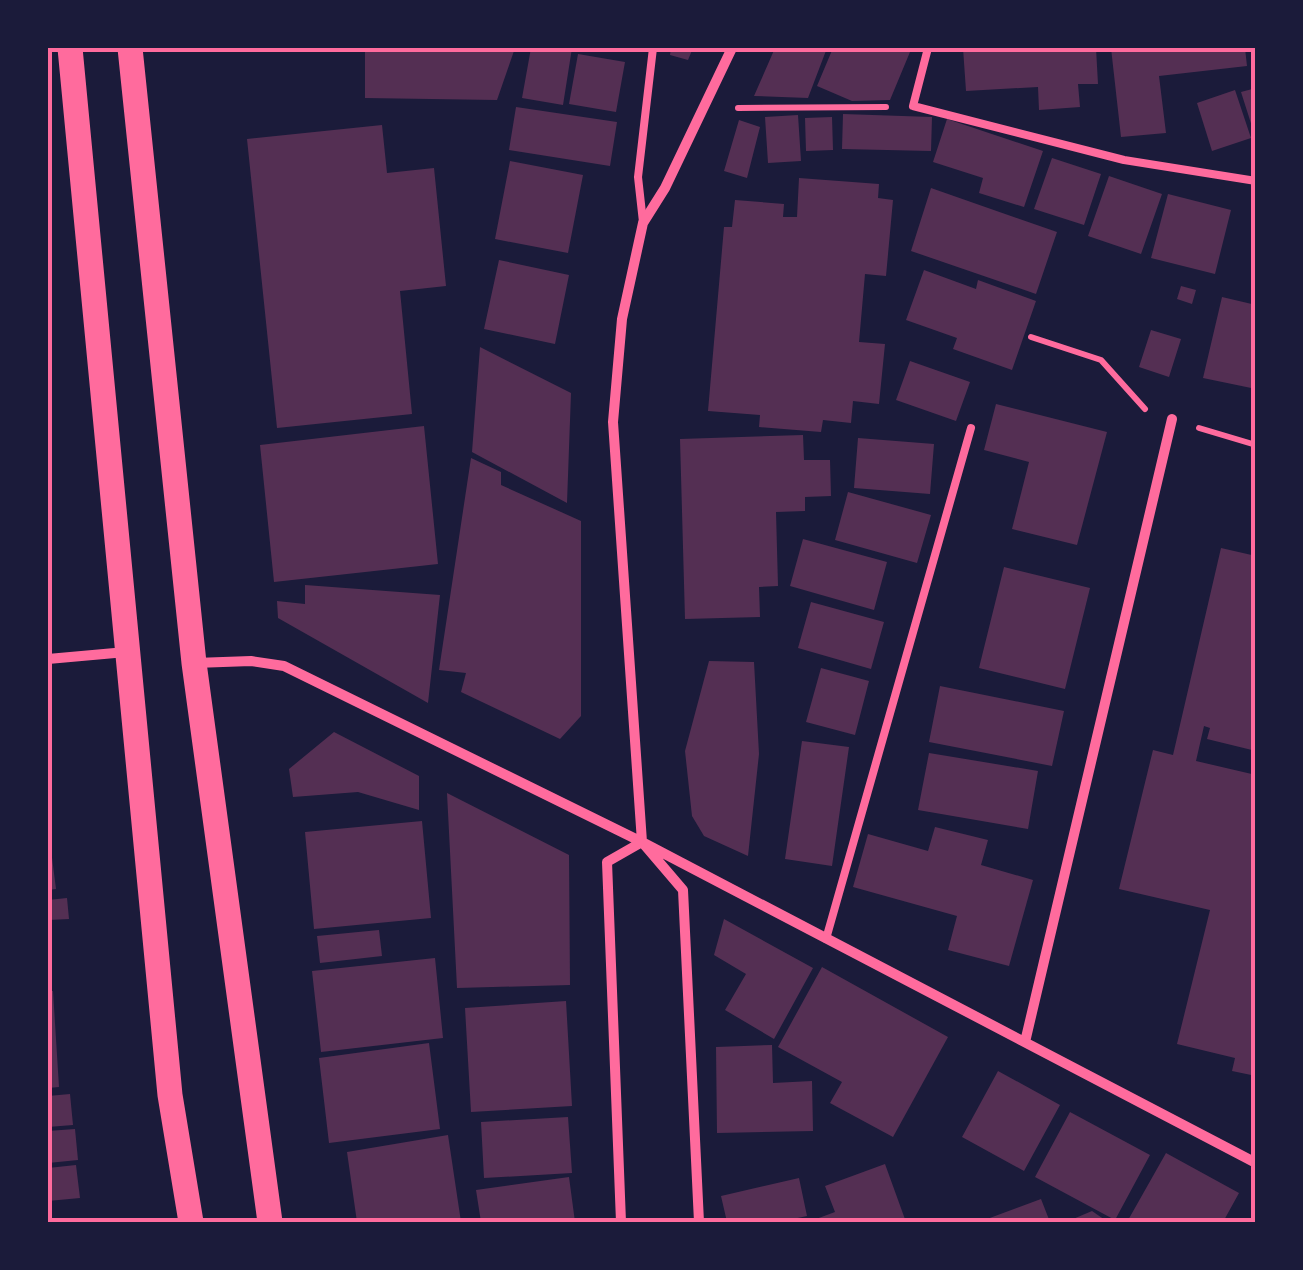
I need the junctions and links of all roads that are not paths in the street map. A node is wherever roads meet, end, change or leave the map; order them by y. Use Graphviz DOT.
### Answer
graph roads {
  1 [pos="70,48"];
  2 [pos="130,48"];
  3 [pos="653,48"];
  4 [pos="732,48"];
  5 [pos="928,48"];
  6 [pos="1256,180"];
  7 [pos="643,222"];
  8 [pos="1172,419"];
  9 [pos="971,428"];
  10 [pos="129,652"];
  11 [pos="48,659"];
  12 [pos="194,663"];
  13 [pos="642,842"];
  14 [pos="826,939"];
  15 [pos="1025,1042"];
  16 [pos="1256,1163"];
  17 [pos="191,1222"];
  18 [pos="270,1222"];
  19 [pos="621,1222"];
  20 [pos="699,1222"];
  1 -- 10 [label="main road"];
  2 -- 12 [label="main road"];
  3 -- 7 [label="lane"];
  4 -- 7 [label="street"];
  5 -- 6 [label="lane"];
  7 -- 13 [label="street"];
  8 -- 15 [label="street"];
  9 -- 14 [label="lane"];
  10 -- 11 [label="street"];
  10 -- 17 [label="main road"];
  12 -- 13 [label="street"];
  12 -- 18 [label="main road"];
  13 -- 14 [label="street"];
  13 -- 19 [label="street"];
  13 -- 20 [label="street"];
  14 -- 15 [label="street"];
  15 -- 16 [label="street"];
}
